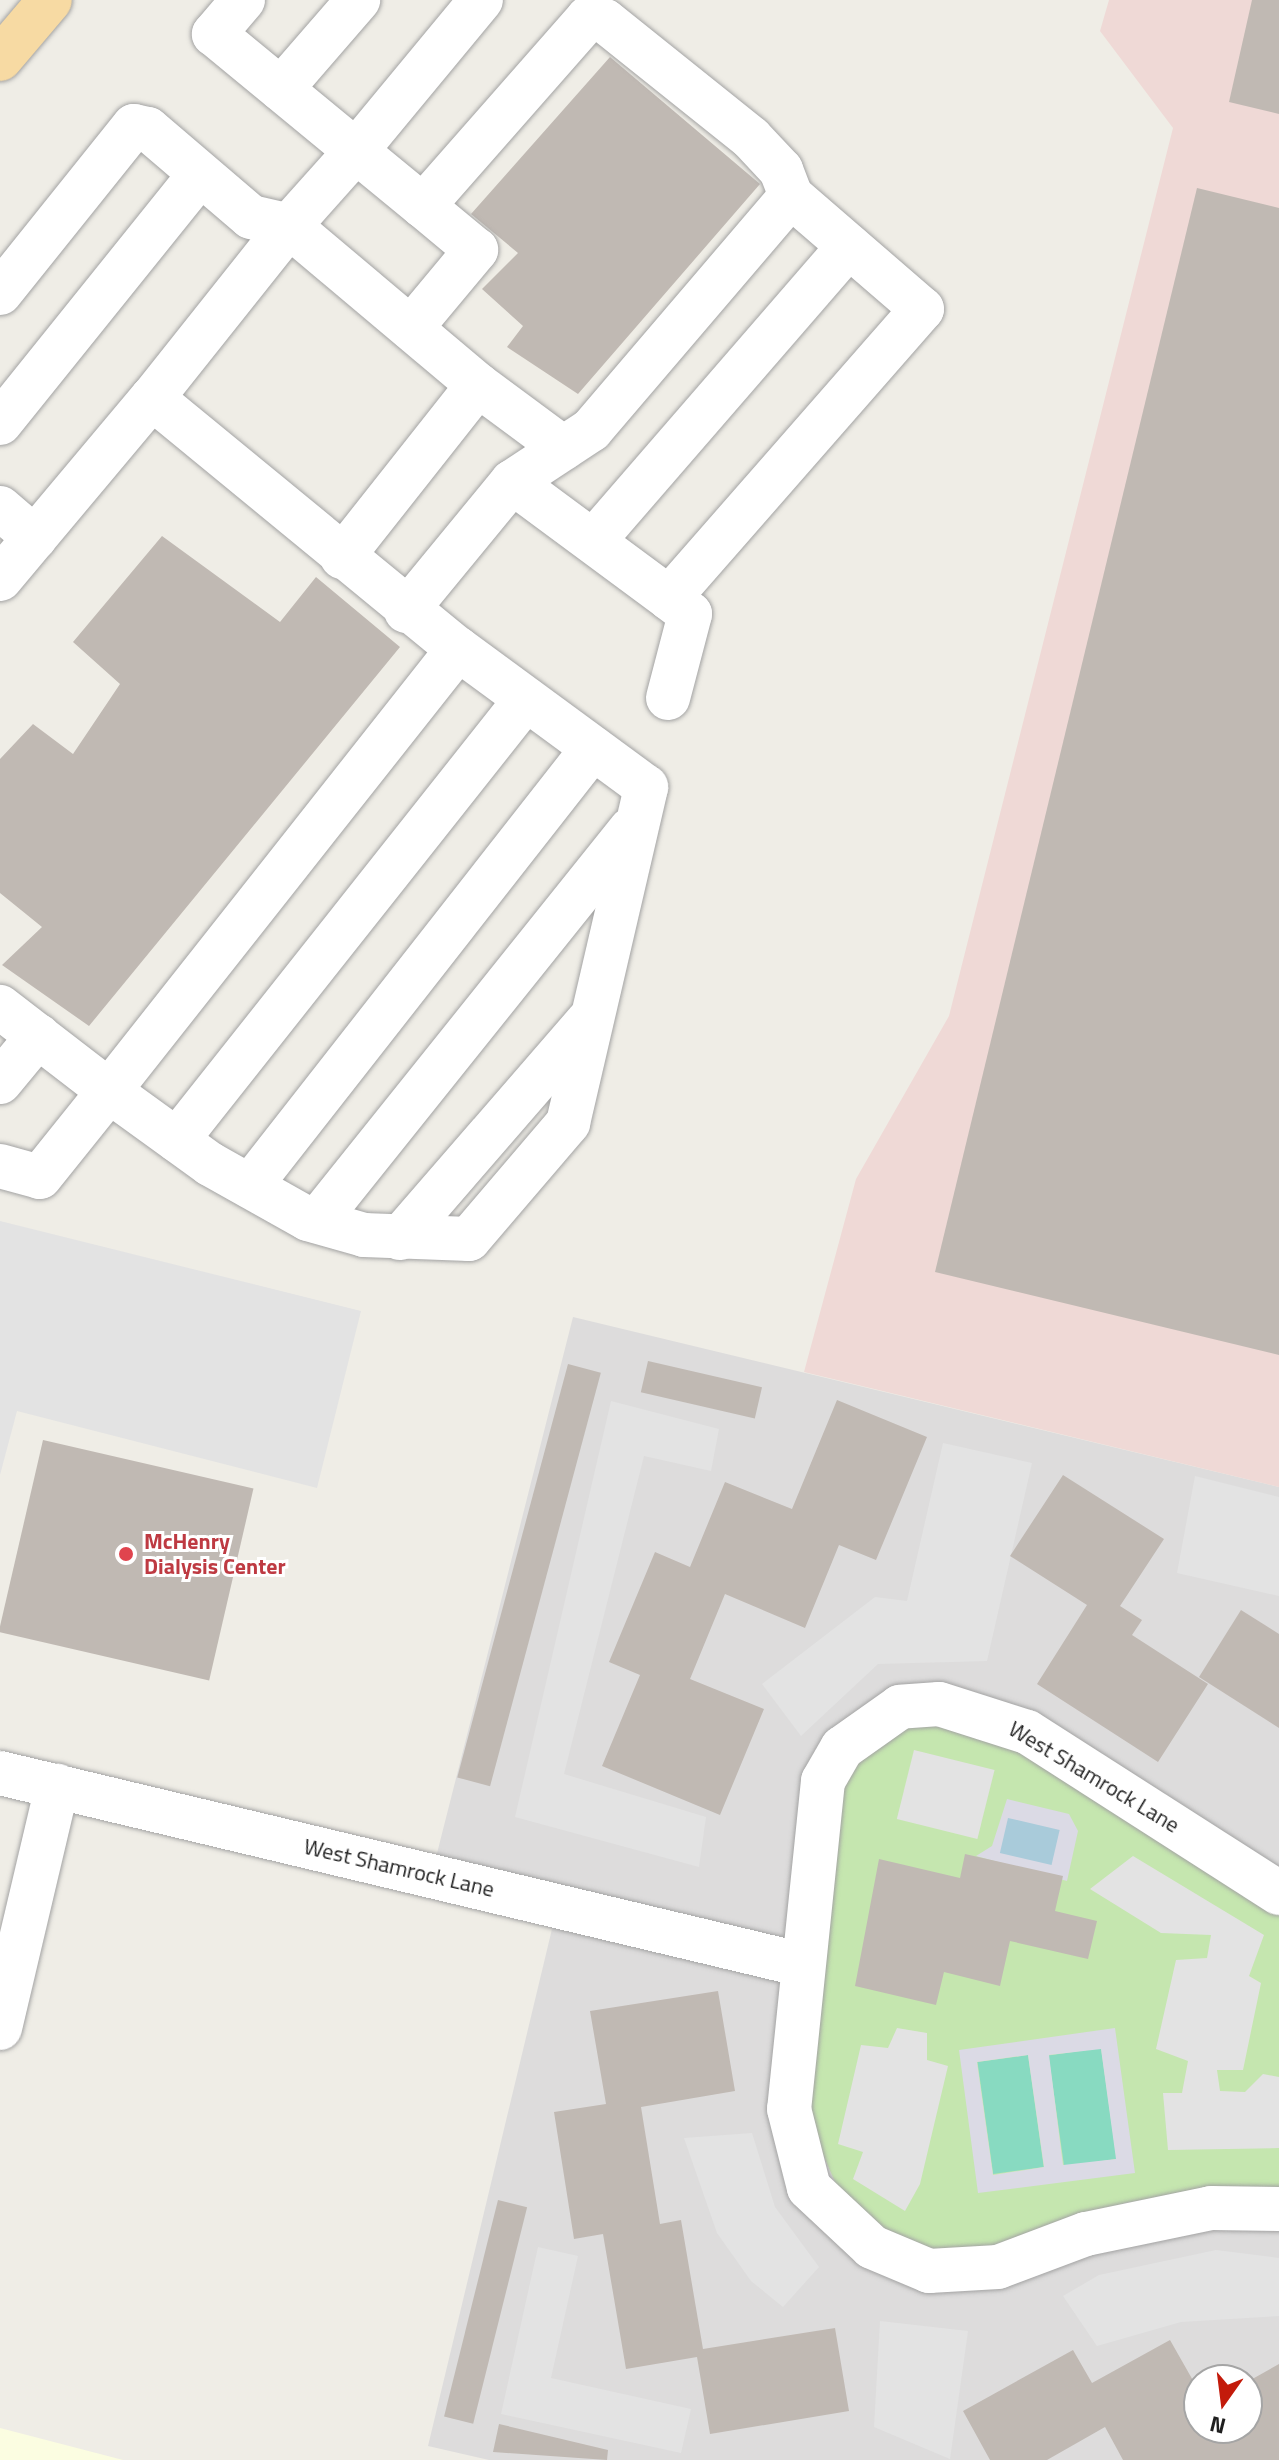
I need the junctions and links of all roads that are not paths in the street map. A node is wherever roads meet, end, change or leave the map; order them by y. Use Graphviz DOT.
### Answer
graph roads {
  1 [pos="50,0"];
  2 [pos="243,0"];
  3 [pos="358,0"];
  4 [pos="481,0"];
  5 [pos="576,9"];
  6 [pos="0,59"];
  7 [pos="281,89"];
  8 [pos="356,151"];
  9 [pos="200,174"];
  10 [pos="791,196"];
  11 [pos="423,206"];
  12 [pos="289,226"];
  13 [pos="849,246"];
  14 [pos="0,293"];
  15 [pos="411,328"];
  16 [pos="478,385"];
  17 [pos="152,398"];
  18 [pos="0,423"];
  19 [pos="563,448"];
  20 [pos="512,482"];
  21 [pos="0,508"];
  22 [pos="35,538"];
  23 [pos="596,538"];
  24 [pos="342,557"];
  25 [pos="0,579"];
  26 [pos="669,598"];
  27 [pos="406,611"];
  28 [pos="458,649"];
  29 [pos="668,698"];
  30 [pos="526,699"];
  31 [pos="593,748"];
  32 [pos="639,819"];
  33 [pos="0,1007"];
  34 [pos="38,1036"];
  35 [pos="0,1082"];
  36 [pos="109,1091"];
  37 [pos="177,1140"];
  38 [pos="0,1166"];
  39 [pos="250,1186"];
  40 [pos="317,1221"];
  41 [pos="0,1773"];
  42 [pos="57,1786"];
  43 [pos="1279,1893"];
  44 [pos="799,1964"];
  45 [pos="0,2028"];
  46 [pos="1279,2209"];
  1 -- 6 [label="main road"];
  2 -- 7 [label="street"];
  3 -- 7 [label="street"];
  4 -- 8 [label="street"];
  5 -- 10 [label="street"];
  5 -- 11 [label="street"];
  7 -- 8 [label="street"];
  8 -- 11 [label="street"];
  8 -- 12 [label="street"];
  9 -- 12 [label="street"];
  9 -- 14 [label="street"];
  9 -- 18 [label="street"];
  10 -- 13 [label="street"];
  10 -- 19 [label="street"];
  11 -- 15 [label="street"];
  12 -- 15 [label="street"];
  12 -- 17 [label="street"];
  13 -- 23 [label="street"];
  13 -- 26 [label="street"];
  15 -- 16 [label="street"];
  16 -- 19 [label="street"];
  16 -- 24 [label="street"];
  17 -- 22 [label="street"];
  17 -- 24 [label="street"];
  19 -- 20 [label="street"];
  20 -- 23 [label="street"];
  20 -- 27 [label="street"];
  21 -- 22 [label="street"];
  22 -- 25 [label="street"];
  23 -- 26 [label="street"];
  24 -- 27 [label="street"];
  26 -- 29 [label="street"];
  27 -- 28 [label="street"];
  28 -- 30 [label="street"];
  28 -- 36 [label="street"];
  30 -- 31 [label="street"];
  30 -- 37 [label="street"];
  31 -- 32 [label="street"];
  31 -- 39 [label="street"];
  32 -- 40 [label="street"];
  32 -- 40 [label="street"];
  33 -- 34 [label="street"];
  34 -- 35 [label="street"];
  34 -- 36 [label="street"];
  36 -- 37 [label="street"];
  36 -- 38 [label="street"];
  37 -- 39 [label="street"];
  39 -- 40 [label="street"];
  41 -- 42 [label="street, West Shamrock Lane"];
  42 -- 44 [label="street, West Shamrock Lane"];
  42 -- 45 [label="street"];
  43 -- 44 [label="street, West Shamrock Lane"];
  44 -- 46 [label="street, West Shamrock Lane"];
}
